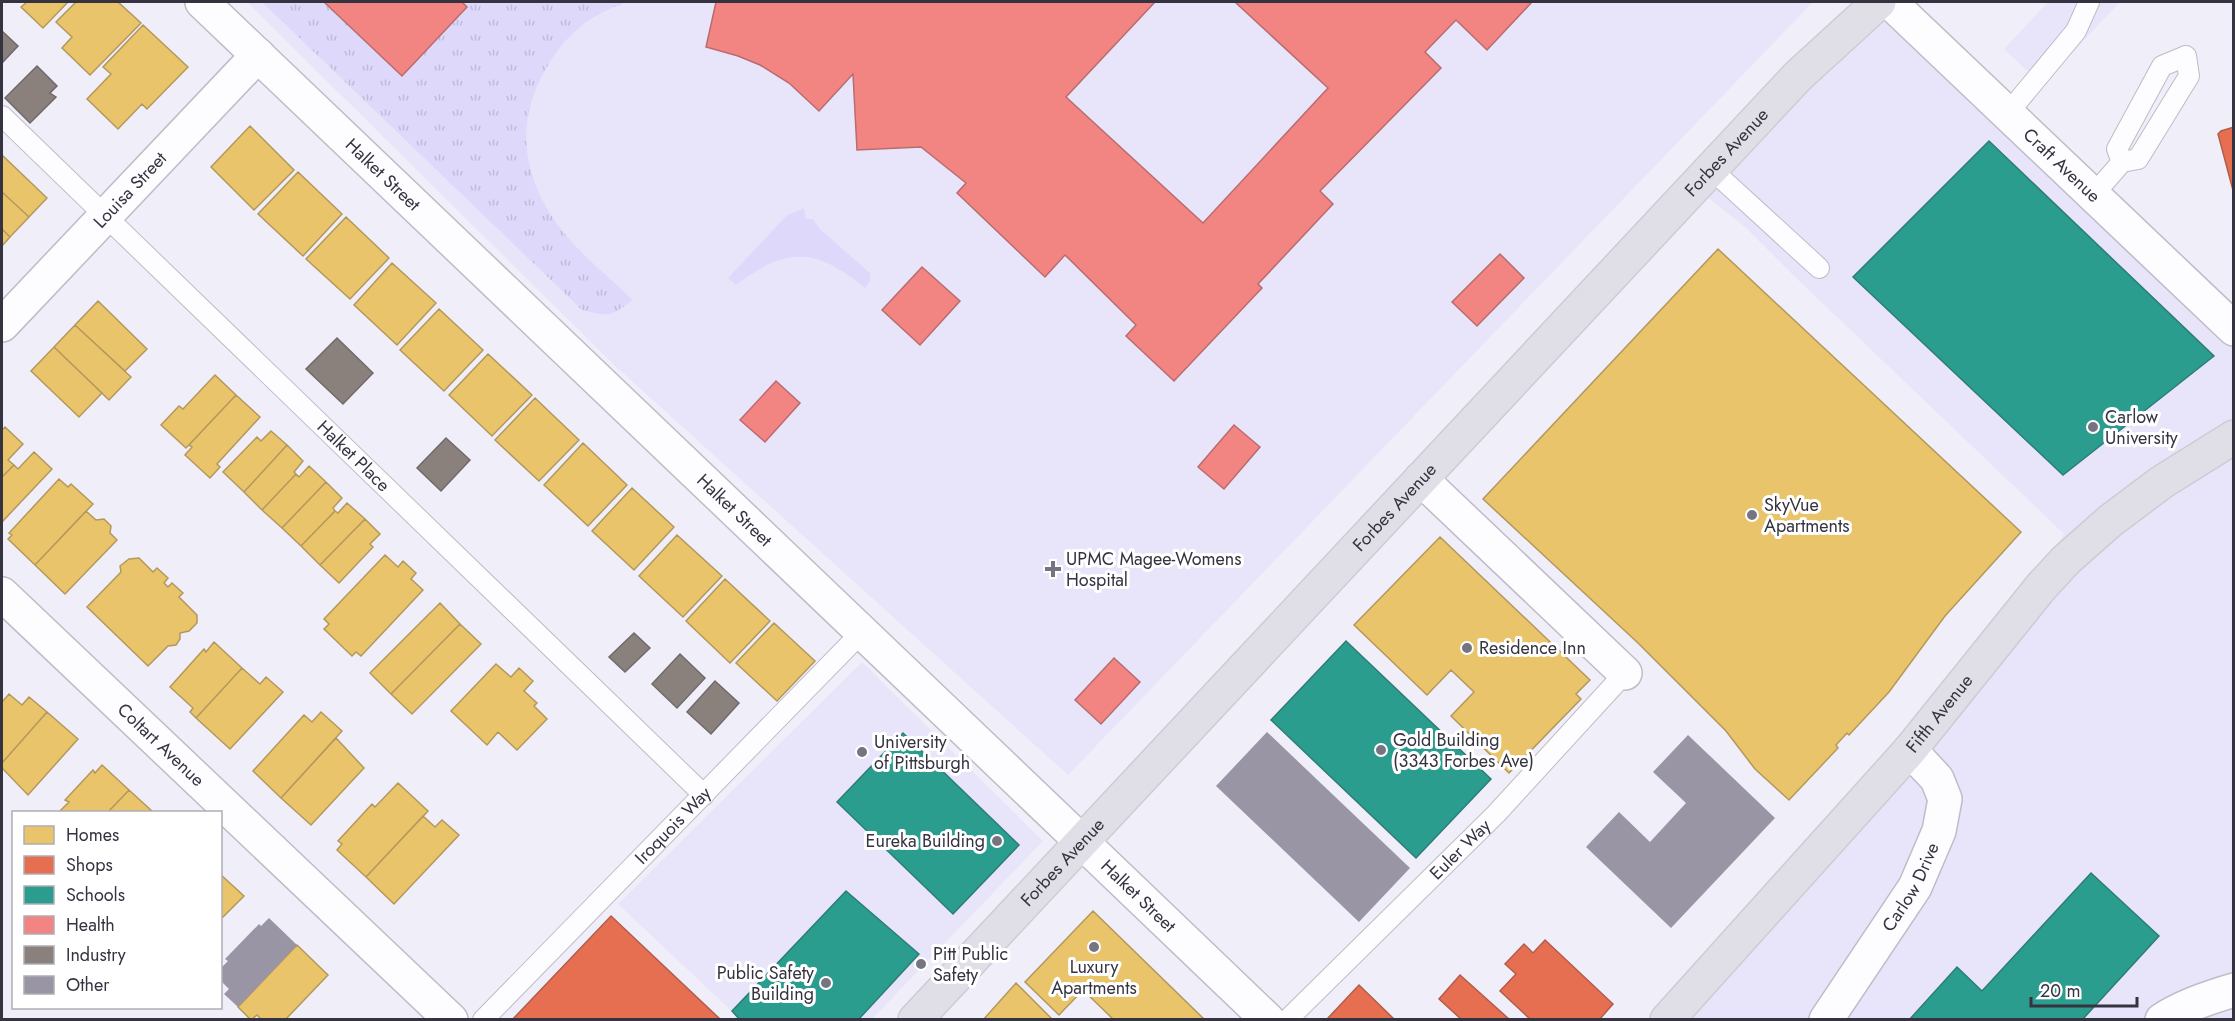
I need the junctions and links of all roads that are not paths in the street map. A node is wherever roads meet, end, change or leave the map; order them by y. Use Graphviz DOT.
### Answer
graph roads {
  1 [pos="202,2"];
  2 [pos="1879,2"];
  3 [pos="1890,2"];
  4 [pos="2089,2"];
  5 [pos="258,55"];
  6 [pos="2008,113"];
  7 [pos="2,116"];
  8 [pos="2122,162"];
  9 [pos="1711,169"];
  10 [pos="2094,194"];
  11 [pos="105,215"];
  12 [pos="1819,268"];
  13 [pos="2,325"];
  14 [pos="2234,328"];
  15 [pos="2234,437"];
  16 [pos="1421,479"];
  17 [pos="2,594"];
  18 [pos="862,632"];
  19 [pos="1625,673"];
  20 [pos="1910,750"];
  21 [pos="704,795"];
  22 [pos="1082,842"];
  23 [pos="2234,990"];
  24 [pos="451,1020"];
  25 [pos="483,1020"];
  26 [pos="915,1020"];
  27 [pos="1268,1020"];
  28 [pos="1287,1020"];
  29 [pos="1667,1020"];
  30 [pos="1826,1020"];
  31 [pos="2162,1020"];
  1 -- 5 [label="street, Halket Street"];
  2 -- 9 [label="highway, Forbes Avenue"];
  3 -- 6 [label="street, Craft Avenue"];
  4 -- 6 [label="lane"];
  5 -- 11 [label="street, Louisa Street"];
  5 -- 18 [label="street, Halket Street"];
  6 -- 10 [label="street, Craft Avenue"];
  7 -- 11 [label="lane, Halket Place"];
  8 -- 8 [label="lane"];
  8 -- 10 [label="lane"];
  9 -- 12 [label="lane"];
  9 -- 16 [label="highway, Forbes Avenue"];
  10 -- 14 [label="street, Craft Avenue"];
  11 -- 13 [label="street, Louisa Street"];
  11 -- 21 [label="lane, Halket Place"];
  15 -- 20 [label="highway, Fifth Avenue"];
  16 -- 19 [label="street"];
  16 -- 22 [label="highway, Forbes Avenue"];
  17 -- 24 [label="street, Coltart Avenue"];
  18 -- 21 [label="lane, Iroquois Way"];
  18 -- 22 [label="street, Halket Street"];
  19 -- 28 [label="lane, Euler Way"];
  20 -- 29 [label="highway, Fifth Avenue"];
  20 -- 30 [label="street, Carlow Drive"];
  21 -- 25 [label="lane, Iroquois Way"];
  22 -- 26 [label="highway, Forbes Avenue"];
  22 -- 27 [label="street, Halket Street"];
  23 -- 31 [label="street"];
}
